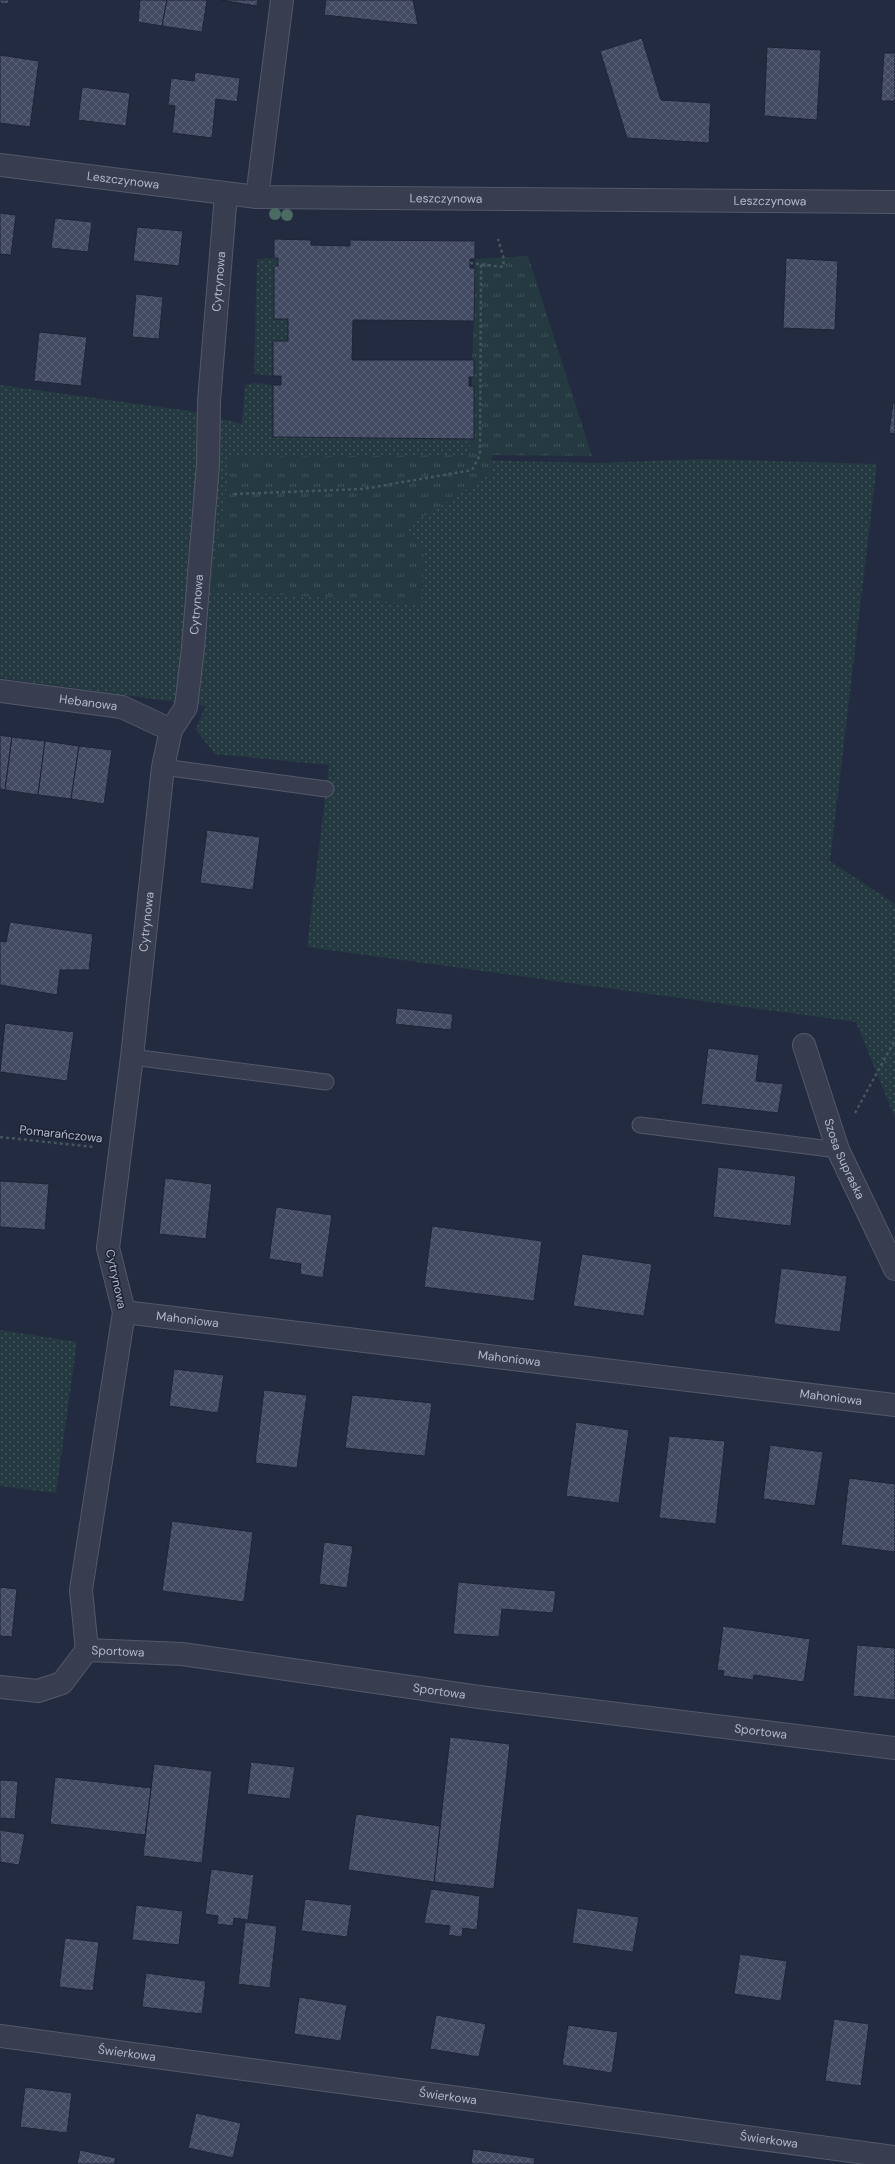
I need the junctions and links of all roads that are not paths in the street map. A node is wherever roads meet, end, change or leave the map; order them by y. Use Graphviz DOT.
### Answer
graph roads {
  1 [pos="282,0"];
  2 [pos="0,165"];
  3 [pos="226,194"];
  4 [pos="257,197"];
  5 [pos="895,202"];
  6 [pos="0,691"];
  7 [pos="172,730"];
  8 [pos="163,768"];
  9 [pos="326,789"];
  10 [pos="804,1045"];
  11 [pos="132,1057"];
  12 [pos="326,1082"];
  13 [pos="640,1125"];
  14 [pos="837,1148"];
  15 [pos="895,1269"];
  16 [pos="124,1312"];
  17 [pos="895,1405"];
  18 [pos="87,1650"];
  19 [pos="0,1687"];
  20 [pos="895,1748"];
  21 [pos="0,2036"];
  22 [pos="895,2157"];
  1 -- 4 [label="street"];
  2 -- 3 [label="street, Leszczynowa"];
  3 -- 4 [label="street, Leszczynowa"];
  3 -- 7 [label="street, Cytrynowa"];
  4 -- 5 [label="street, Leszczynowa"];
  6 -- 7 [label="street, Hebanowa"];
  7 -- 8 [label="street, Cytrynowa"];
  8 -- 9 [label="lane"];
  8 -- 11 [label="street, Cytrynowa"];
  10 -- 14 [label="street, Szosa Supraska"];
  11 -- 12 [label="lane"];
  11 -- 16 [label="street, Cytrynowa"];
  13 -- 14 [label="lane"];
  14 -- 15 [label="street, Szosa Supraska"];
  16 -- 17 [label="street, Mahoniowa"];
  16 -- 18 [label="street, Cytrynowa"];
  18 -- 19 [label="street, Sportowa"];
  18 -- 20 [label="street, Sportowa"];
  21 -- 22 [label="street, Świerkowa"];
}
